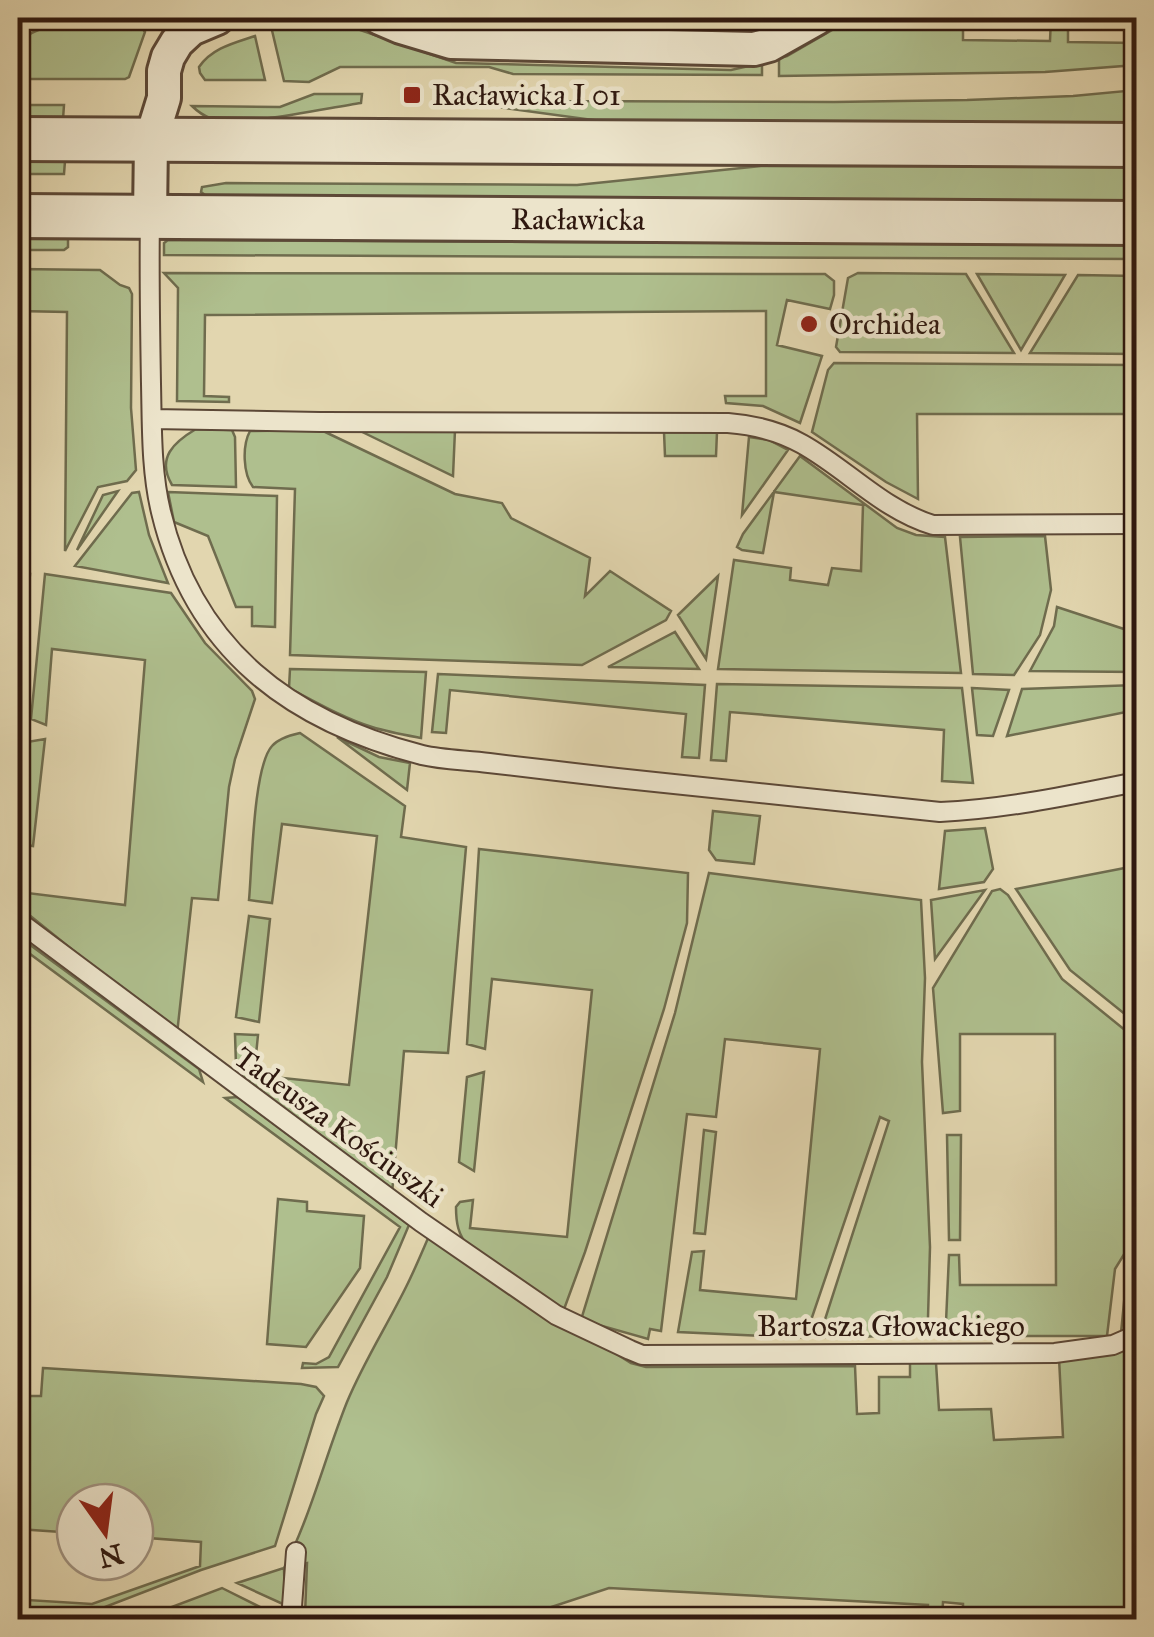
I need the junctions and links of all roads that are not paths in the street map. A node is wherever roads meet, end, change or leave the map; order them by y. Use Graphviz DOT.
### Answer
graph roads {
  1 [pos="217,18"];
  2 [pos="380,18"];
  3 [pos="817,18"];
  4 [pos="18,139"];
  5 [pos="151,140"];
  6 [pos="1136,144"];
  7 [pos="18,216"];
  8 [pos="150,217"];
  9 [pos="1136,223"];
  10 [pos="152,418"];
  11 [pos="1136,524"];
  12 [pos="1136,782"];
  13 [pos="18,921"];
  14 [pos="1136,1335"];
  15 [pos="642,1355"];
  16 [pos="296,1552"];
  17 [pos="291,1620"];
  1 -- 5 [label="street"];
  2 -- 3 [label="street"];
  4 -- 5 [label="street"];
  5 -- 6 [label="street"];
  5 -- 8 [label="street"];
  7 -- 8 [label="street, Racławicka"];
  8 -- 9 [label="street, Racławicka"];
  8 -- 10 [label="lane"];
  10 -- 11 [label="lane"];
  10 -- 12 [label="lane"];
  13 -- 15 [label="lane, Tadeusza Kościuszki"];
  14 -- 15 [label="lane, Bartosza Głowackiego"];
  16 -- 17 [label="lane"];
}
